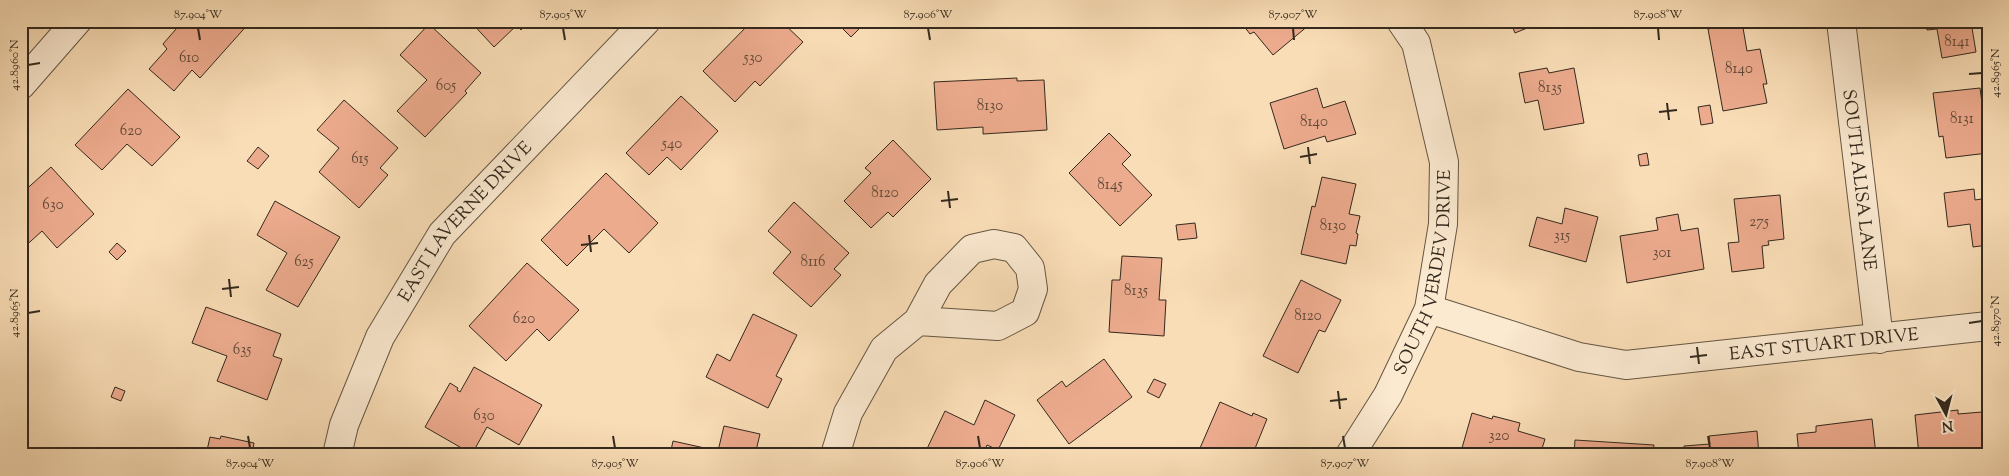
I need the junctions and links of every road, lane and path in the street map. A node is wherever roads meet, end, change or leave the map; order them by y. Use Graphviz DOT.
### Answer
graph roads {
  1 [pos="76,21"];
  2 [pos="646,21"];
  3 [pos="1401,21"];
  4 [pos="1841,21"];
  5 [pos="21,85"];
  6 [pos="1428,308"];
  7 [pos="918,321"];
  8 [pos="1988,326"];
  9 [pos="1879,338"];
  10 [pos="337,455"];
  11 [pos="835,455"];
  12 [pos="1350,455"];
  1 -- 5 [label="street"];
  2 -- 10 [label="street, EAST LAVERNE DRIVE"];
  3 -- 6 [label="street, SOUTH VERDEV DRIVE"];
  4 -- 9 [label="street, SOUTH ALISA LANE"];
  6 -- 9 [label="street, EAST STUART DRIVE"];
  6 -- 12 [label="street, SOUTH VERDEV DRIVE"];
  7 -- 11 [label="street"];
  8 -- 9 [label="street, EAST STUART DRIVE"];
}
